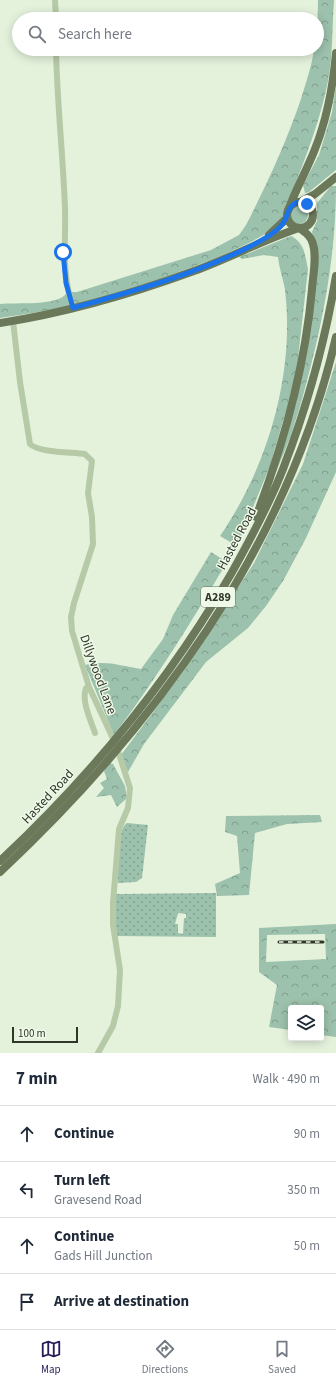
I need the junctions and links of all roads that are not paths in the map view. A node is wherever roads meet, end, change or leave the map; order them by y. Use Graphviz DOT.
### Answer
graph roads {
  1 [pos="55,0"];
  2 [pos="56,12"];
  3 [pos="336,53"];
  4 [pos="56,56"];
  5 [pos="336,177"];
  6 [pos="329,183"];
  7 [pos="300,202"];
  8 [pos="312,211"];
  9 [pos="287,215"];
  10 [pos="299,228"];
  11 [pos="256,243"];
  12 [pos="336,276"];
  13 [pos="73,308"];
  14 [pos="13,321"];
  15 [pos="0,323"];
  16 [pos="336,337"];
  17 [pos="336,356"];
  18 [pos="279,503"];
  19 [pos="240,557"];
  20 [pos="89,686"];
  21 [pos="95,734"];
  22 [pos="0,861"];
  23 [pos="0,872"];
  24 [pos="98,1053"];
  1 -- 2 [label="street"];
  3 -- 9 [label="main road"];
  4 -- 13 [label="street"];
  5 -- 6 [label="main road"];
  6 -- 7 [label="main road"];
  6 -- 8 [label="main road"];
  7 -- 8 [label="main road"];
  7 -- 9 [label="main road"];
  8 -- 10 [label="main road"];
  9 -- 10 [label="main road"];
  9 -- 11 [label="main road"];
  10 -- 11 [label="main road"];
  10 -- 19 [label="main road, A289"];
  11 -- 13 [label="main road"];
  12 -- 19 [label="main road, Hasted Road / A289"];
  13 -- 14 [label="main road"];
  14 -- 15 [label="main road"];
  14 -- 20 [label="street, Dillywood Lane"];
  16 -- 18 [label="main road, Hasted Road / A289"];
  17 -- 18 [label="main road, A289"];
  18 -- 23 [label="main road, Hasted Road / A289"];
  19 -- 22 [label="main road, Hasted Road / A289"];
  20 -- 21 [label="street"];
  20 -- 24 [label="street, Dillywood Lane"];
}
